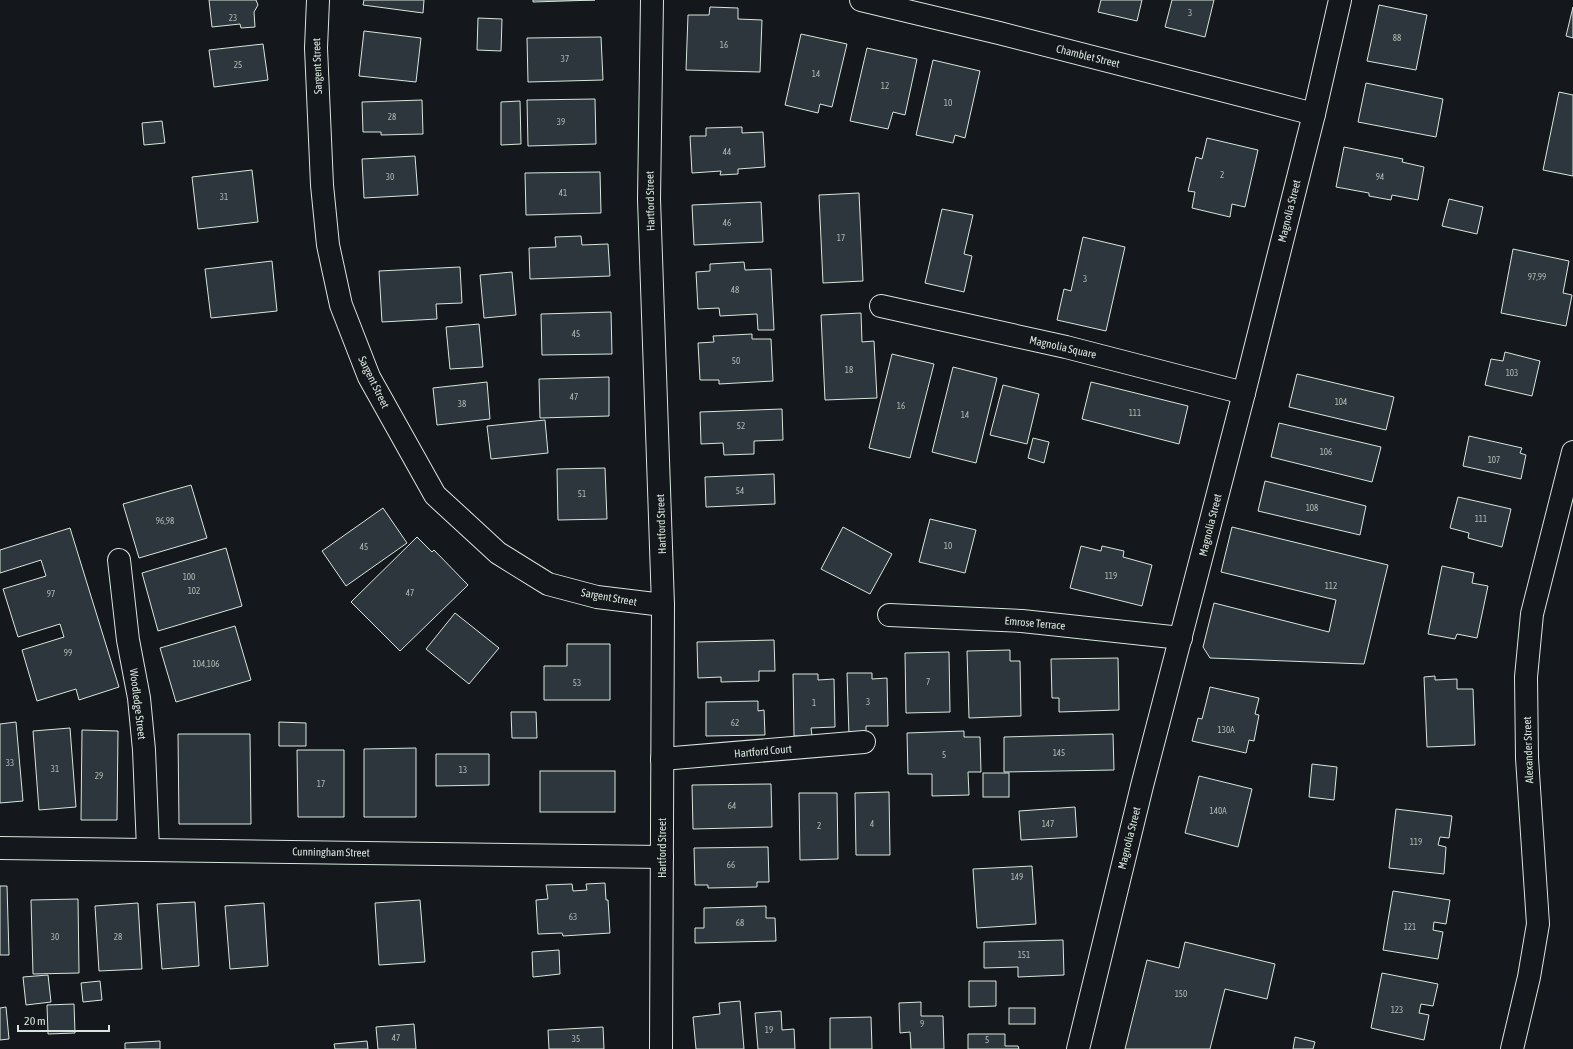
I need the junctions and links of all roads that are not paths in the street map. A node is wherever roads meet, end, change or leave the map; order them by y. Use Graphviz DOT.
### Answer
graph roads {
  1 [pos="318,0"];
  2 [pos="652,0"];
  3 [pos="861,0"];
  4 [pos="1340,0"];
  5 [pos="1314,114"];
  6 [pos="881,306"];
  7 [pos="1244,393"];
  8 [pos="1573,452"];
  9 [pos="119,560"];
  10 [pos="663,605"];
  11 [pos="888,615"];
  12 [pos="1181,638"];
  13 [pos="864,742"];
  14 [pos="662,759"];
  15 [pos="0,848"];
  16 [pos="148,849"];
  17 [pos="662,857"];
  18 [pos="661,1049"];
  19 [pos="1078,1049"];
  20 [pos="1512,1049"];
  1 -- 10 [label="street, Sargent Street"];
  2 -- 10 [label="street, Hartford Street"];
  3 -- 5 [label="street, Chamblet Street"];
  4 -- 5 [label="street, Magnolia Street"];
  5 -- 7 [label="street, Magnolia Street"];
  6 -- 7 [label="street, Magnolia Square"];
  7 -- 12 [label="street, Magnolia Street"];
  8 -- 20 [label="street, Alexander Street"];
  9 -- 16 [label="street, Woodledge Street"];
  10 -- 14 [label="street, Hartford Street"];
  11 -- 12 [label="street, Emrose Terrace"];
  12 -- 19 [label="street, Magnolia Street"];
  13 -- 14 [label="street, Hartford Court"];
  14 -- 17 [label="street, Hartford Street"];
  15 -- 16 [label="street, Cunningham Street"];
  16 -- 17 [label="street, Cunningham Street"];
  17 -- 18 [label="street, Hartford Street"];
}
